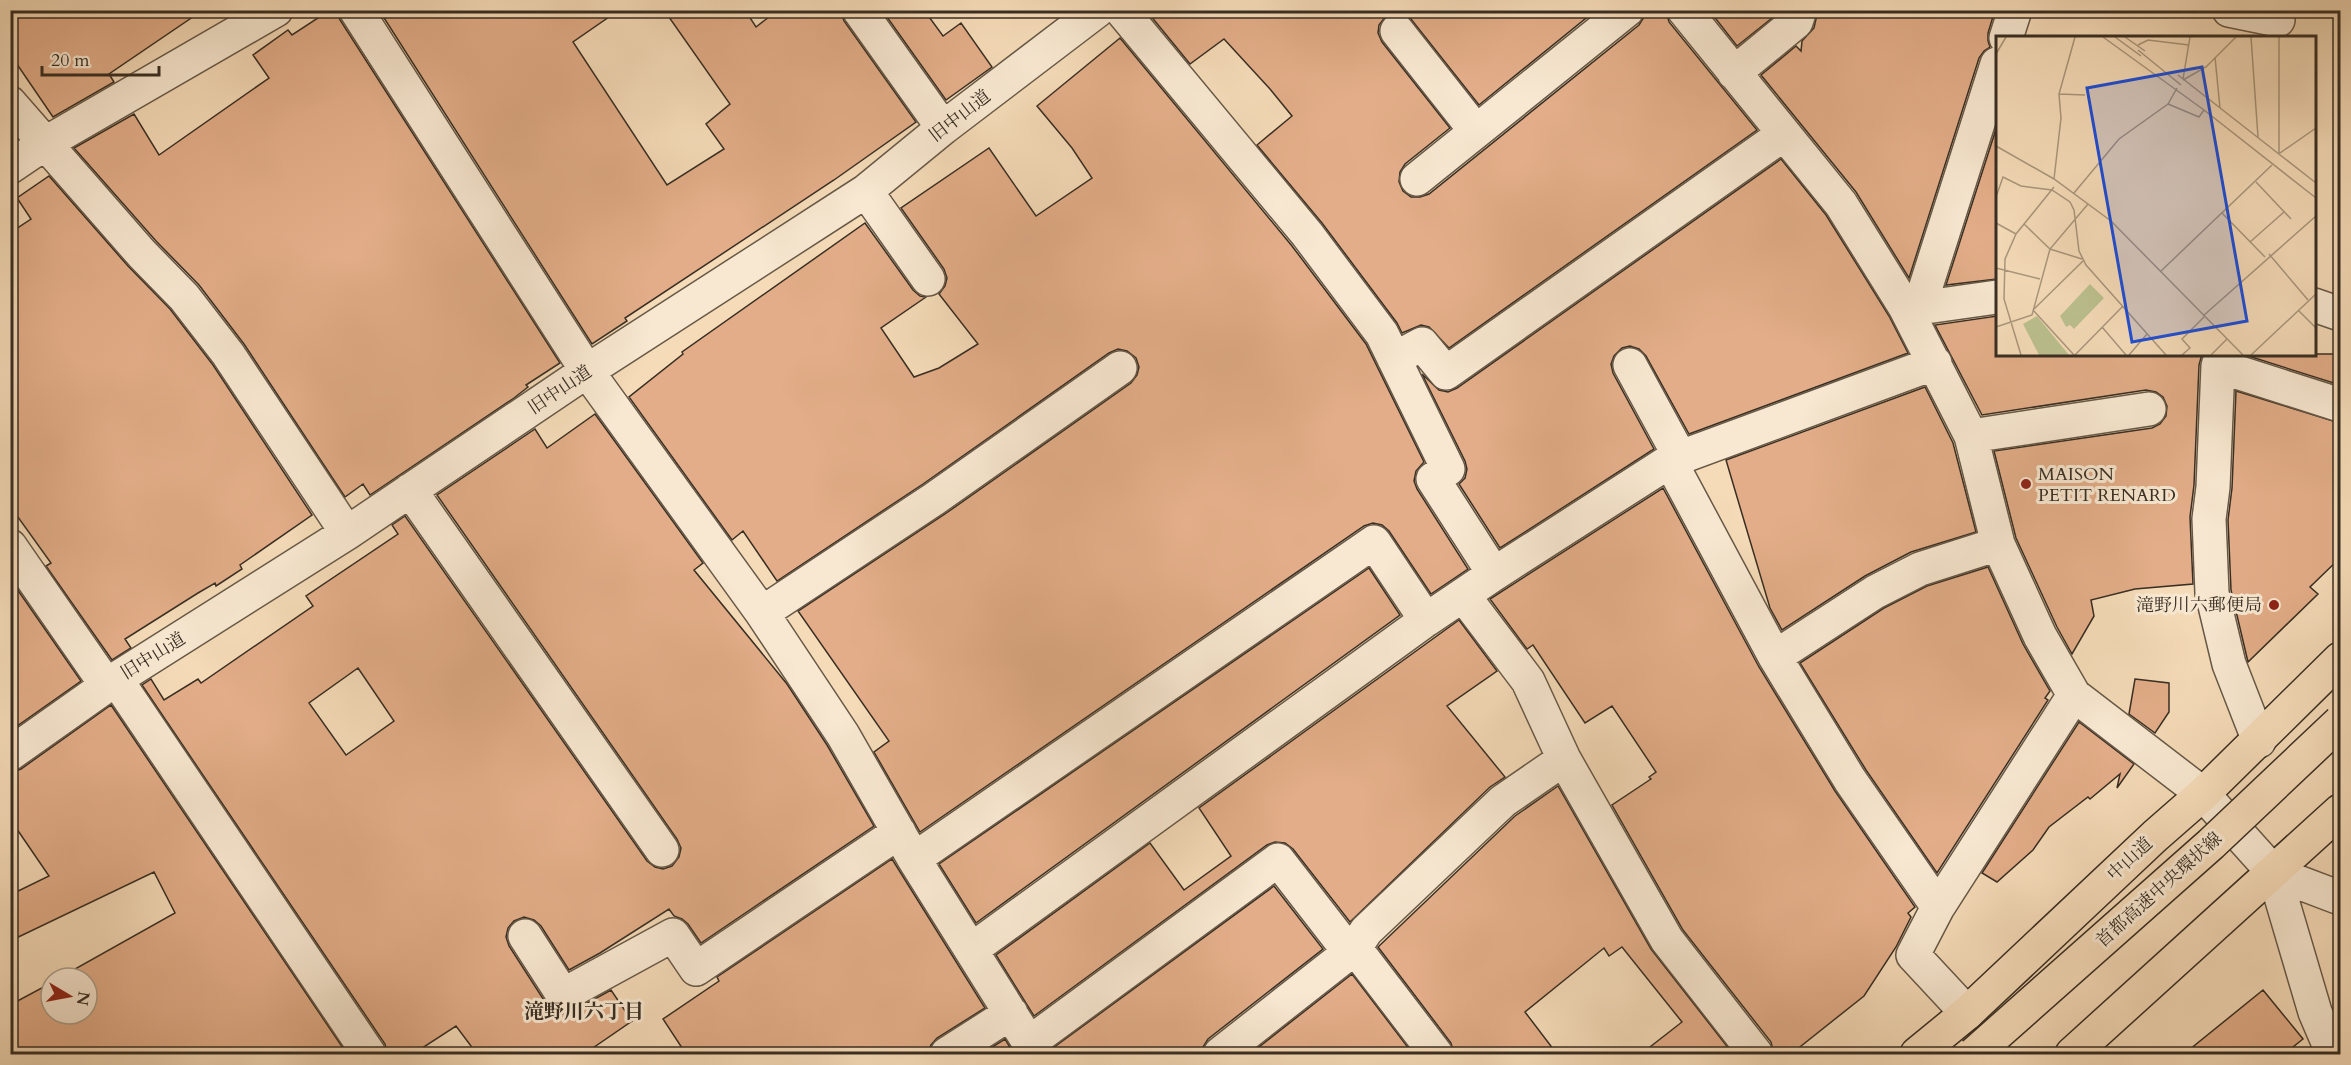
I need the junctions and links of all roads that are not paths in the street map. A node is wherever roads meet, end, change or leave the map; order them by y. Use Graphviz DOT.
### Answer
graph roads {
  1 [pos="276,10"];
  2 [pos="356,10"];
  3 [pos="859,10"];
  4 [pos="1098,10"];
  5 [pos="1121,10"];
  6 [pos="1627,10"];
  7 [pos="1684,10"];
  8 [pos="1800,10"];
  9 [pos="2015,10"];
  10 [pos="2229,10"];
  11 [pos="2277,22"];
  12 [pos="1398,31"];
  13 [pos="2007,36"];
  14 [pos="1996,67"];
  15 [pos="1734,73"];
  16 [pos="10,103"];
  17 [pos="943,128"];
  18 [pos="1475,130"];
  19 [pos="1784,134"];
  20 [pos="44,144"];
  21 [pos="10,167"];
  22 [pos="1417,179"];
  23 [pos="866,191"];
  24 [pos="928,279"];
  25 [pos="1996,297"];
  26 [pos="2315,306"];
  27 [pos="1912,307"];
  28 [pos="2340,314"];
  29 [pos="1394,358"];
  30 [pos="2220,360"];
  31 [pos="1935,363"];
  32 [pos="1630,365"];
  33 [pos="1120,368"];
  34 [pos="587,371"];
  35 [pos="2340,405"];
  36 [pos="2149,409"];
  37 [pos="1971,436"];
  38 [pos="1675,459"];
  39 [pos="410,490"];
  40 [pos="347,533"];
  41 [pos="1998,544"];
  42 [pos="10,546"];
  43 [pos="1494,574"];
  44 [pos="1463,596"];
  45 [pos="762,613"];
  46 [pos="1425,620"];
  47 [pos="1775,657"];
  48 [pos="2334,668"];
  49 [pos="111,683"];
  50 [pos="2074,695"];
  51 [pos="2340,722"];
  52 [pos="2259,741"];
  53 [pos="2340,745"];
  54 [pos="10,754"];
  55 [pos="1564,759"];
  56 [pos="2203,794"];
  57 [pos="2340,811"];
  58 [pos="907,845"];
  59 [pos="662,850"];
  60 [pos="2274,873"];
  61 [pos="2340,898"];
  62 [pos="1938,907"];
  63 [pos="525,936"];
  64 [pos="971,950"];
  65 [pos="1353,951"];
  66 [pos="1011,1013"];
  67 [pos="1967,1013"];
  68 [pos="1033,1049"];
  69 [pos="369,1054"];
  70 [pos="947,1054"];
  71 [pos="1220,1054"];
  72 [pos="1436,1054"];
  73 [pos="1756,1054"];
  74 [pos="1917,1054"];
  75 [pos="1974,1054"];
  76 [pos="1990,1054"];
  77 [pos="2072,1054"];
  78 [pos="2333,1054"];
  1 -- 20 [label="street"];
  2 -- 34 [label="street"];
  3 -- 17 [label="street"];
  4 -- 17 [label="street, 旧中山道"];
  5 -- 29 [label="street"];
  6 -- 18 [label="street"];
  7 -- 15 [label="street"];
  8 -- 15 [label="street"];
  9 -- 13 [label="street"];
  10 -- 11 [label="street"];
  12 -- 18 [label="street"];
  14 -- 27 [label="street"];
  15 -- 19 [label="street"];
  16 -- 20 [label="street"];
  17 -- 23 [label="street, 旧中山道"];
  18 -- 22 [label="street"];
  19 -- 27 [label="street"];
  19 -- 29 [label="street"];
  20 -- 21 [label="street"];
  20 -- 40 [label="street"];
  23 -- 24 [label="street"];
  23 -- 34 [label="street, 旧中山道"];
  25 -- 27 [label="street"];
  26 -- 28 [label="street"];
  27 -- 31 [label="street"];
  29 -- 43 [label="street"];
  30 -- 35 [label="street"];
  30 -- 52 [label="street"];
  31 -- 37 [label="street"];
  31 -- 38 [label="street"];
  32 -- 38 [label="street"];
  33 -- 45 [label="street"];
  34 -- 39 [label="street, 旧中山道"];
  34 -- 45 [label="street"];
  36 -- 37 [label="street"];
  37 -- 41 [label="street"];
  38 -- 43 [label="street"];
  38 -- 47 [label="street"];
  39 -- 40 [label="street, 旧中山道"];
  39 -- 59 [label="street"];
  40 -- 49 [label="street, 旧中山道"];
  41 -- 47 [label="street"];
  41 -- 50 [label="street"];
  42 -- 49 [label="street"];
  43 -- 44 [label="street"];
  44 -- 46 [label="street"];
  44 -- 55 [label="street"];
  45 -- 58 [label="street"];
  46 -- 58 [label="street"];
  46 -- 64 [label="street"];
  47 -- 62 [label="street"];
  48 -- 52 [label="highway, 中山道"];
  49 -- 54 [label="street, 旧中山道"];
  49 -- 69 [label="street"];
  50 -- 56 [label="street"];
  50 -- 62 [label="street"];
  51 -- 75 [label="highway, 首都高速中央環状線, bridge"];
  52 -- 56 [label="highway, 中山道"];
  53 -- 76 [label="highway, 首都高速中央環状線"];
  55 -- 65 [label="street"];
  55 -- 73 [label="street"];
  56 -- 60 [label="street"];
  56 -- 67 [label="highway, 中山道"];
  57 -- 60 [label="highway"];
  58 -- 63 [label="street"];
  58 -- 64 [label="street"];
  60 -- 61 [label="street"];
  60 -- 77 [label="highway"];
  60 -- 78 [label="street"];
  62 -- 67 [label="street"];
  64 -- 66 [label="street"];
  65 -- 68 [label="street"];
  65 -- 71 [label="street"];
  65 -- 72 [label="street"];
  66 -- 68 [label="street"];
  66 -- 70 [label="street"];
  67 -- 74 [label="highway, 中山道"];
}
